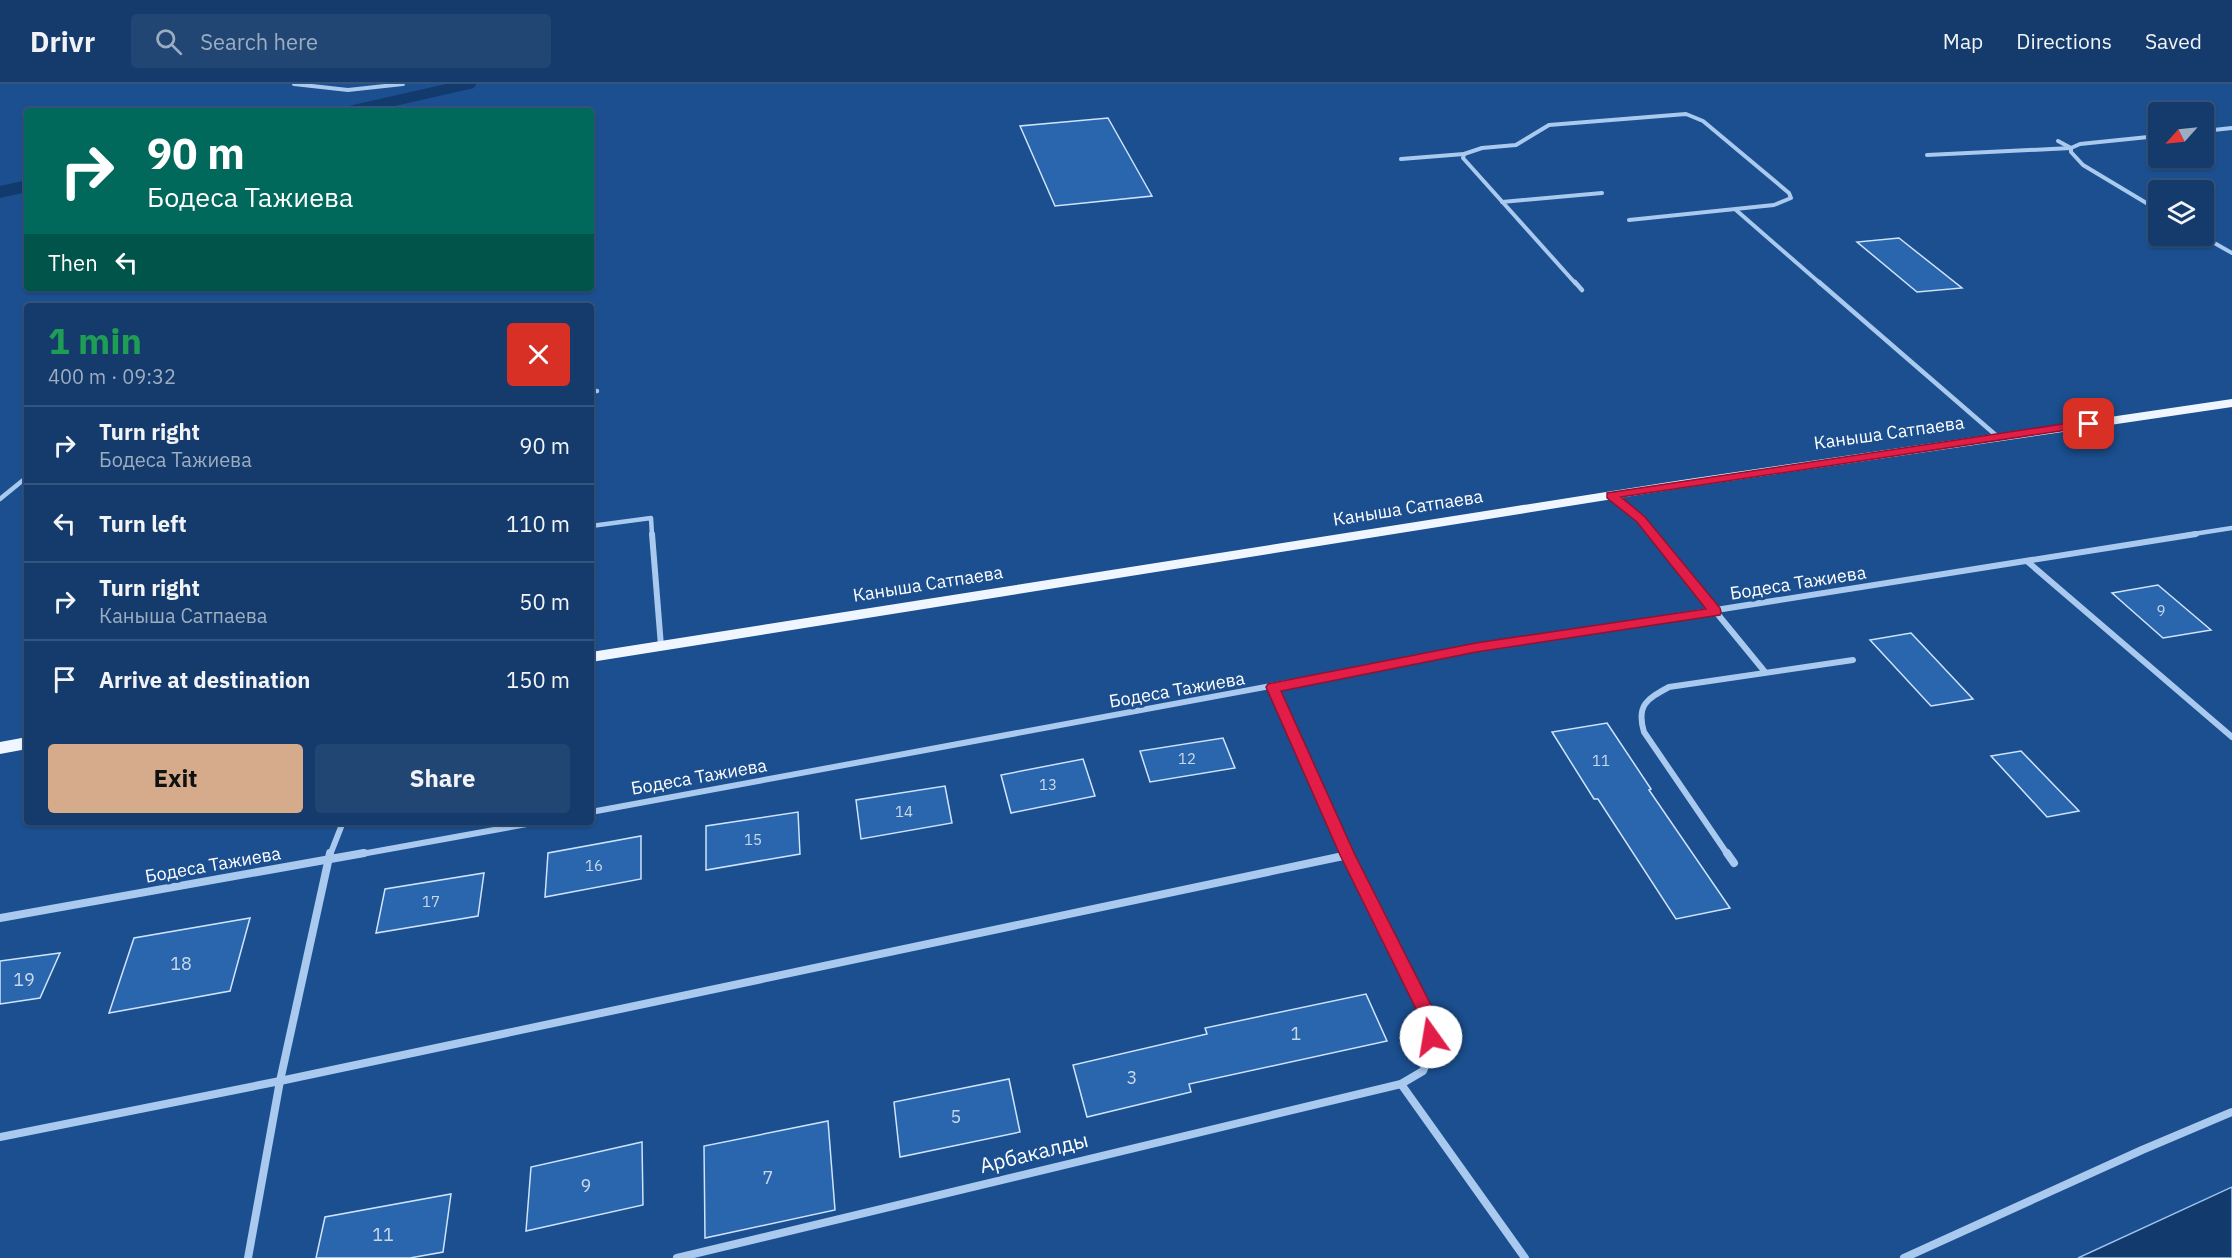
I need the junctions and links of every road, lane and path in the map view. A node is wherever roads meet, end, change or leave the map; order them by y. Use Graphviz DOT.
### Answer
graph roads {
  1 [pos="294,84"];
  2 [pos="403,84"];
  3 [pos="2232,128"];
  4 [pos="2214,130"];
  5 [pos="2148,137"];
  6 [pos="2058,141"];
  7 [pos="2071,148"];
  8 [pos="1464,154"];
  9 [pos="1927,155"];
  10 [pos="1401,159"];
  11 [pos="1602,193"];
  12 [pos="1502,202"];
  13 [pos="2148,204"];
  14 [pos="1736,210"];
  15 [pos="1629,220"];
  16 [pos="2214,243"];
  17 [pos="2232,253"];
  18 [pos="1582,290"];
  19 [pos="2232,403"];
  20 [pos="1998,437"];
  21 [pos="24,479"];
  22 [pos="1611,495"];
  23 [pos="0,499"];
  24 [pos="594,526"];
  25 [pos="2232,528"];
  26 [pos="2028,562"];
  27 [pos="1715,612"];
  28 [pos="661,646"];
  29 [pos="594,657"];
  30 [pos="1853,660"];
  31 [pos="1765,672"];
  32 [pos="1273,687"];
  33 [pos="2232,737"];
  34 [pos="24,744"];
  35 [pos="0,748"];
  36 [pos="594,811"];
  37 [pos="342,825"];
  38 [pos="522,825"];
  39 [pos="1348,855"];
  40 [pos="327,861"];
  41 [pos="1734,863"];
  42 [pos="0,918"];
  43 [pos="280,1081"];
  44 [pos="1401,1084"];
  45 [pos="2232,1112"];
  46 [pos="0,1137"];
  47 [pos="248,1258"];
  48 [pos="676,1258"];
  49 [pos="1525,1258"];
  50 [pos="1904,1258"];
  1 -- 2 [label="street"];
  3 -- 4 [label="street"];
  5 -- 7 [label="street"];
  6 -- 7 [label="street"];
  7 -- 9 [label="street"];
  7 -- 13 [label="street"];
  8 -- 10 [label="street"];
  8 -- 12 [label="street"];
  8 -- 14 [label="street"];
  11 -- 12 [label="street"];
  12 -- 18 [label="street"];
  14 -- 15 [label="street"];
  14 -- 20 [label="street"];
  16 -- 17 [label="street"];
  19 -- 20 [label="main road, Каныша Сатпаева"];
  20 -- 22 [label="main road, Каныша Сатпаева"];
  21 -- 23 [label="street"];
  22 -- 27 [label="street"];
  22 -- 28 [label="main road, Каныша Сатпаева"];
  24 -- 28 [label="street"];
  25 -- 26 [label="street, Бодеса Тажиева"];
  26 -- 27 [label="street, Бодеса Тажиева"];
  26 -- 33 [label="street"];
  27 -- 31 [label="street"];
  27 -- 32 [label="street, Бодеса Тажиева"];
  28 -- 29 [label="main road, Каныша Сатпаева"];
  30 -- 31 [label="street"];
  31 -- 41 [label="street"];
  32 -- 36 [label="street, Бодеса Тажиева"];
  32 -- 39 [label="street"];
  34 -- 35 [label="main road"];
  37 -- 40 [label="street"];
  38 -- 40 [label="street, Бодеса Тажиева"];
  39 -- 43 [label="street"];
  39 -- 44 [label="street"];
  40 -- 42 [label="street, Бодеса Тажиева"];
  40 -- 43 [label="street"];
  43 -- 46 [label="street"];
  43 -- 47 [label="street"];
  44 -- 48 [label="street, Арбакалды"];
  44 -- 49 [label="street"];
  45 -- 50 [label="street"];
}
